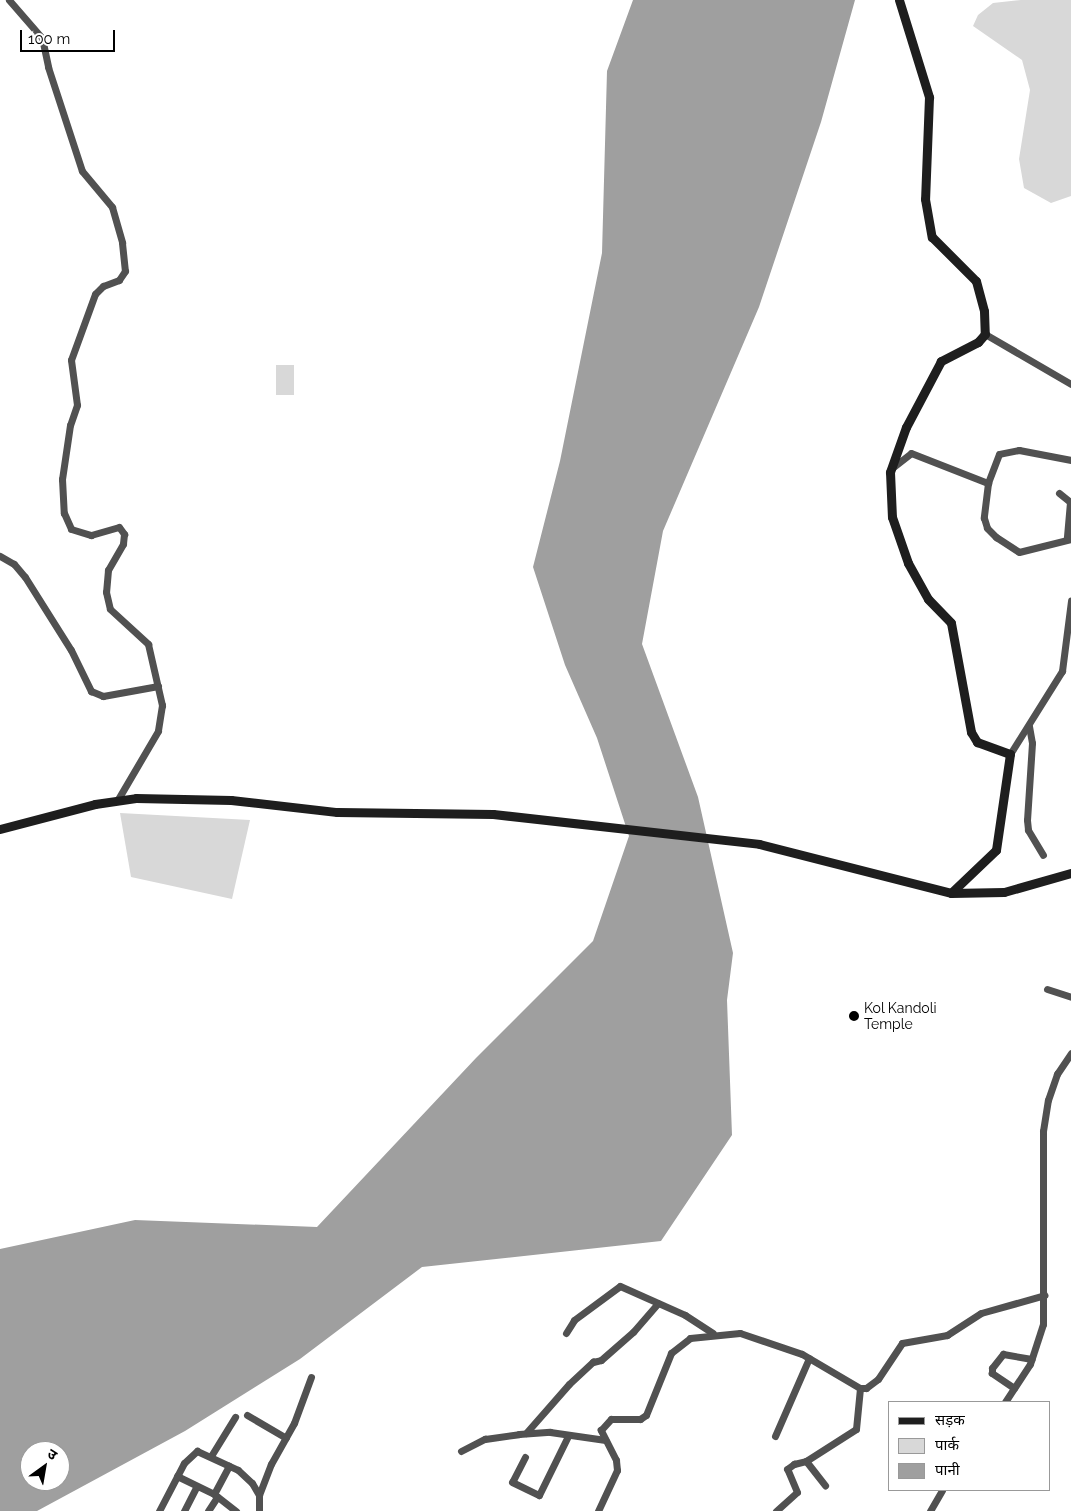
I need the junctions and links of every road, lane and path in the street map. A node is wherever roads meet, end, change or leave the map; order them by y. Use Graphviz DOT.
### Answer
graph roads {
  1 [pos="9,0"];
  2 [pos="900,0"];
  3 [pos="986,334"];
  4 [pos="1071,384"];
  5 [pos="1071,460"];
  6 [pos="892,468"];
  7 [pos="988,482"];
  8 [pos="1060,493"];
  9 [pos="1069,539"];
  10 [pos="0,556"];
  11 [pos="1071,601"];
  12 [pos="1070,619"];
  13 [pos="158,686"];
  14 [pos="1029,726"];
  15 [pos="1010,754"];
  16 [pos="117,801"];
  17 [pos="0,829"];
  18 [pos="1043,855"];
  19 [pos="1071,873"];
  20 [pos="951,893"];
  21 [pos="1047,988"];
  22 [pos="1071,997"];
  23 [pos="1071,1053"];
  24 [pos="1044,1295"];
  25 [pos="658,1303"];
  26 [pos="566,1332"];
  27 [pos="713,1334"];
  28 [pos="809,1358"];
  29 [pos="1032,1359"];
  30 [pos="311,1377"];
  31 [pos="860,1388"];
  32 [pos="1014,1388"];
  33 [pos="1006,1401"];
  34 [pos="247,1415"];
  35 [pos="235,1417"];
  36 [pos="526,1433"];
  37 [pos="568,1436"];
  38 [pos="775,1436"];
  39 [pos="286,1438"];
  40 [pos="605,1440"];
  41 [pos="461,1451"];
  42 [pos="211,1456"];
  43 [pos="525,1457"];
  44 [pos="806,1461"];
  45 [pos="229,1466"];
  46 [pos="177,1476"];
  47 [pos="825,1485"];
  48 [pos="197,1486"];
  49 [pos="941,1491"];
  50 [pos="259,1495"];
  51 [pos="215,1496"];
  52 [pos="768,1510"];
  53 [pos="159,1511"];
  54 [pos="184,1511"];
  55 [pos="208,1511"];
  56 [pos="236,1511"];
  57 [pos="259,1511"];
  58 [pos="598,1511"];
  59 [pos="774,1511"];
  60 [pos="930,1511"];
  1 -- 13 [label="street"];
  2 -- 3 [label="main road"];
  3 -- 4 [label="street"];
  3 -- 6 [label="main road"];
  5 -- 7 [label="street"];
  6 -- 7 [label="street"];
  6 -- 15 [label="main road"];
  7 -- 9 [label="street"];
  8 -- 9 [label="street"];
  10 -- 13 [label="street"];
  11 -- 12 [label="street"];
  12 -- 14 [label="street"];
  13 -- 16 [label="street"];
  14 -- 15 [label="street"];
  14 -- 18 [label="street"];
  15 -- 20 [label="main road"];
  16 -- 17 [label="main road"];
  16 -- 20 [label="main road"];
  19 -- 20 [label="main road"];
  21 -- 22 [label="street"];
  23 -- 24 [label="street"];
  24 -- 29 [label="street"];
  24 -- 31 [label="street"];
  25 -- 26 [label="street"];
  25 -- 27 [label="street"];
  25 -- 36 [label="street"];
  27 -- 28 [label="street"];
  27 -- 40 [label="street"];
  28 -- 31 [label="street"];
  28 -- 38 [label="street"];
  29 -- 32 [label="street"];
  29 -- 32 [label="street"];
  30 -- 39 [label="street"];
  31 -- 44 [label="street"];
  32 -- 33 [label="street"];
  34 -- 39 [label="street"];
  35 -- 42 [label="street"];
  36 -- 37 [label="street"];
  36 -- 41 [label="street"];
  37 -- 40 [label="street"];
  37 -- 43 [label="street"];
  39 -- 50 [label="street"];
  40 -- 58 [label="street"];
  42 -- 45 [label="street"];
  42 -- 46 [label="street"];
  44 -- 47 [label="street"];
  44 -- 59 [label="street"];
  45 -- 50 [label="street"];
  45 -- 51 [label="street"];
  46 -- 48 [label="street"];
  46 -- 53 [label="street"];
  48 -- 51 [label="street"];
  48 -- 54 [label="street"];
  49 -- 60 [label="street"];
  50 -- 57 [label="street"];
  51 -- 55 [label="street"];
  51 -- 56 [label="street"];
  52 -- 59 [label="street"];
}
